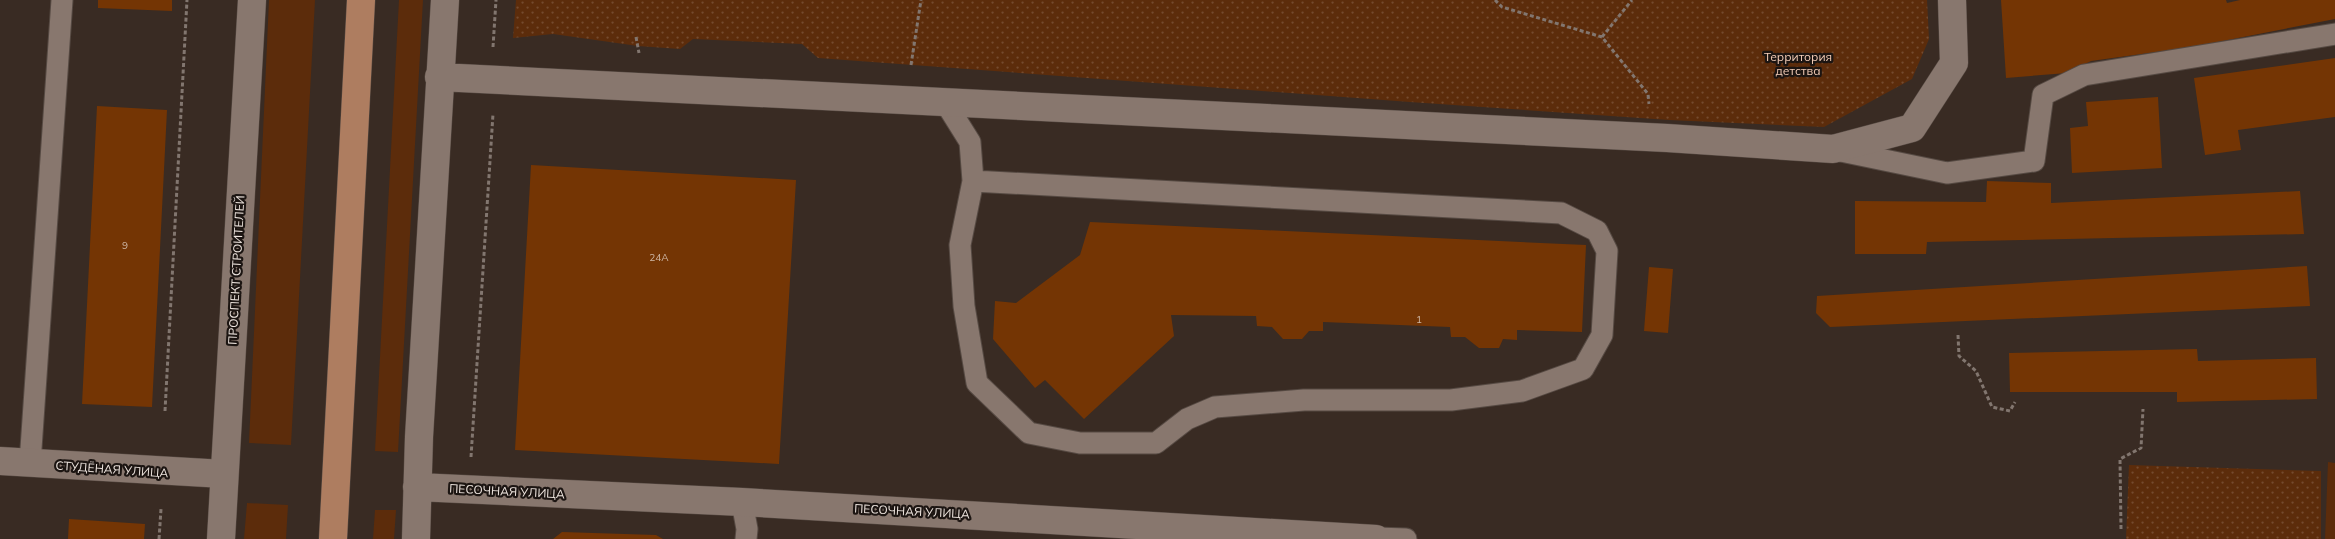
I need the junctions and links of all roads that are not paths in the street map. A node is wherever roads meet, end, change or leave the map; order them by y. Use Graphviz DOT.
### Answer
graph roads {
  1 [pos="62,0"];
  2 [pos="252,0"];
  3 [pos="361,0"];
  4 [pos="445,0"];
  5 [pos="1952,0"];
  6 [pos="2335,34"];
  7 [pos="439,76"];
  8 [pos="945,102"];
  9 [pos="1833,149"];
  10 [pos="973,181"];
  11 [pos="0,461"];
  12 [pos="30,463"];
  13 [pos="224,474"];
  14 [pos="417,487"];
  15 [pos="742,502"];
  16 [pos="1376,538"];
  17 [pos="221,539"];
  18 [pos="333,539"];
  19 [pos="416,539"];
  20 [pos="746,539"];
  21 [pos="1406,539"];
  1 -- 12 [label="lane"];
  2 -- 13 [label="street, ПРОСПЕКТ СТРОИТЕЛЕЙ"];
  3 -- 18 [label="main road"];
  4 -- 7 [label="street"];
  5 -- 9 [label="street"];
  6 -- 9 [label="lane"];
  7 -- 8 [label="street"];
  7 -- 14 [label="street"];
  8 -- 9 [label="street"];
  8 -- 10 [label="lane"];
  10 -- 10 [label="lane"];
  11 -- 12 [label="street, СТУДЁНАЯ УЛИЦА"];
  12 -- 13 [label="street, СТУДЁНАЯ УЛИЦА"];
  13 -- 17 [label="street, ПРОСПЕКТ СТРОИТЕЛЕЙ"];
  14 -- 15 [label="street, ПЕСОЧНАЯ УЛИЦА"];
  14 -- 19 [label="street"];
  15 -- 16 [label="street, ПЕСОЧНАЯ УЛИЦА"];
  15 -- 20 [label="lane"];
  16 -- 21 [label="lane, ПЕСОЧНАЯ УЛИЦА"];
}
